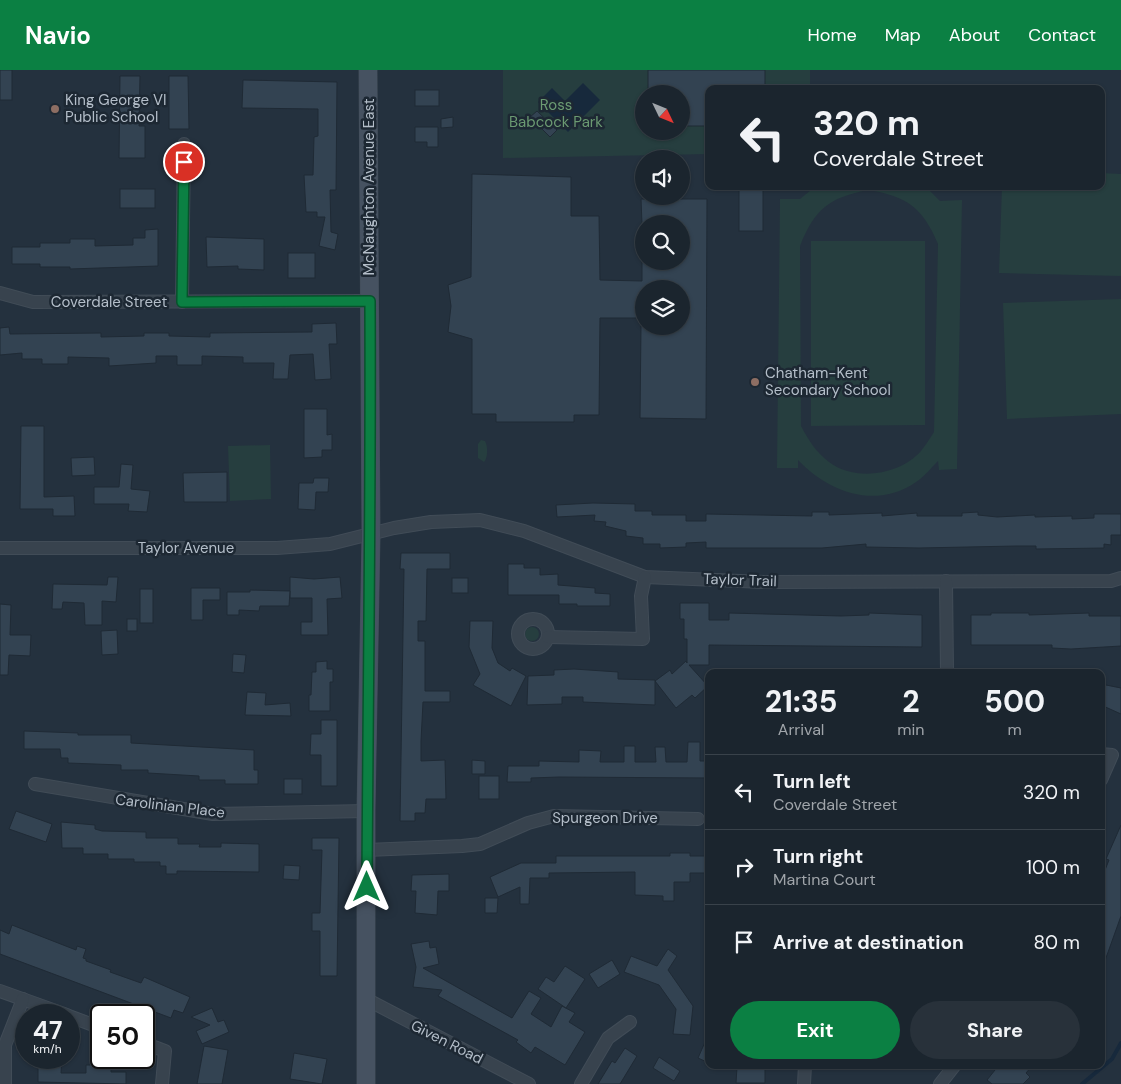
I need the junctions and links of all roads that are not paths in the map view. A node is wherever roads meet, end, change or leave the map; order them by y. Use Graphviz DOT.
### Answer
graph roads {
  1 [pos="368,70"];
  2 [pos="184,144"];
  3 [pos="0,293"];
  4 [pos="370,301"];
  5 [pos="182,302"];
  6 [pos="371,535"];
  7 [pos="0,548"];
  8 [pos="646,577"];
  9 [pos="1121,578"];
  10 [pos="946,581"];
  11 [pos="548,636"];
  12 [pos="947,669"];
  13 [pos="1105,754"];
  14 [pos="1105,771"];
  15 [pos="35,784"];
  16 [pos="366,811"];
  17 [pos="698,819"];
  18 [pos="367,850"];
  19 [pos="0,991"];
  20 [pos="23,999"];
  21 [pos="366,999"];
  22 [pos="37,1004"];
  23 [pos="630,1022"];
  24 [pos="155,1047"];
  25 [pos="805,1069"];
  26 [pos="952,1069"];
  27 [pos="5,1084"];
  28 [pos="162,1084"];
  29 [pos="366,1084"];
  30 [pos="529,1084"];
  31 [pos="581,1084"];
  32 [pos="804,1084"];
  33 [pos="940,1084"];
  1 -- 4 [label="main road, McNaughton Avenue East"];
  2 -- 5 [label="street"];
  3 -- 5 [label="street, Coverdale Street"];
  4 -- 5 [label="street, Coverdale Street"];
  4 -- 6 [label="main road, McNaughton Avenue East"];
  6 -- 7 [label="street, Taylor Avenue"];
  6 -- 8 [label="street, Taylor Trail"];
  6 -- 16 [label="main road, McNaughton Avenue East"];
  8 -- 10 [label="street, Taylor Trail"];
  8 -- 11 [label="street"];
  9 -- 10 [label="street, Taylor Trail"];
  10 -- 12 [label="street"];
  13 -- 14 [label="street"];
  15 -- 16 [label="street, Carolinian Place"];
  16 -- 18 [label="main road, McNaughton Avenue East"];
  17 -- 18 [label="street, Spurgeon Drive"];
  18 -- 21 [label="main road, McNaughton Avenue East"];
  19 -- 20 [label="street"];
  20 -- 22 [label="street"];
  20 -- 27 [label="street"];
  21 -- 29 [label="main road, McNaughton Avenue East"];
  21 -- 30 [label="street, Given Road"];
  23 -- 31 [label="street"];
  24 -- 28 [label="street"];
  25 -- 32 [label="street"];
  26 -- 33 [label="street"];
}
